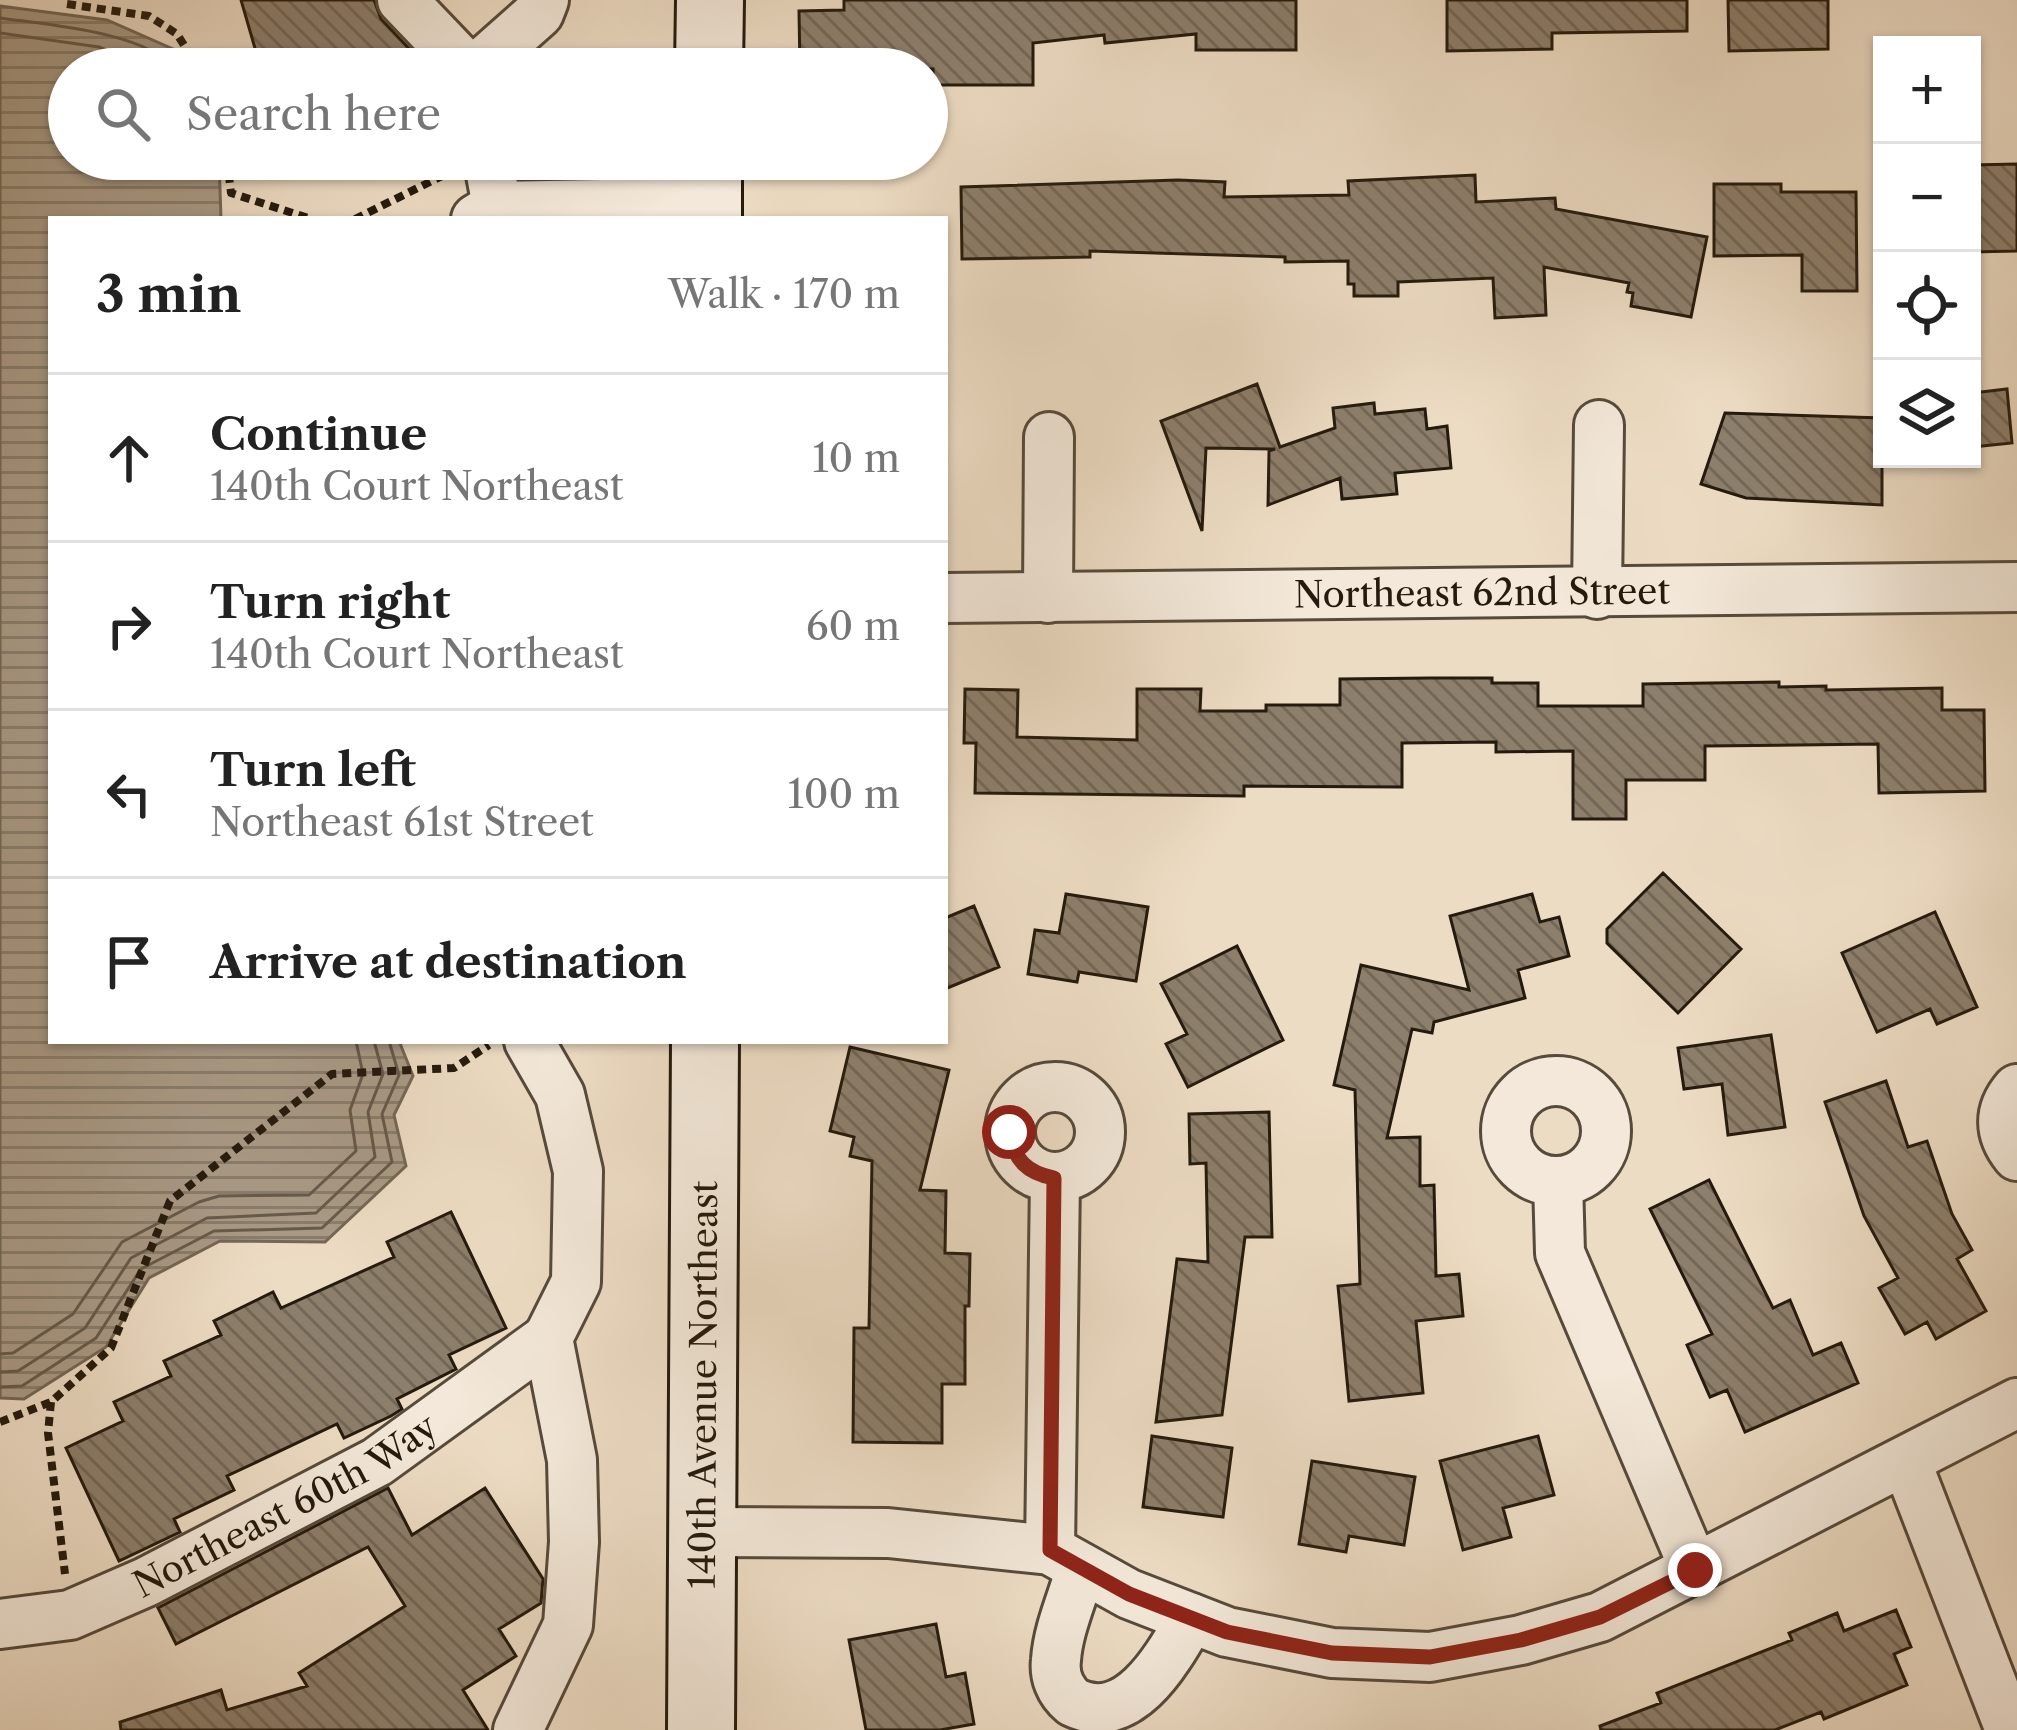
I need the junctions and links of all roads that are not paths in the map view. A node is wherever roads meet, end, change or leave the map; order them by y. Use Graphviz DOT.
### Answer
graph roads {
  1 [pos="402,0"];
  2 [pos="544,0"];
  3 [pos="710,0"];
  4 [pos="451,48"];
  5 [pos="497,48"];
  6 [pos="709,48"];
  7 [pos="477,180"];
  8 [pos="708,194"];
  9 [pos="486,213"];
  10 [pos="1599,425"];
  11 [pos="1049,437"];
  12 [pos="2017,586"];
  13 [pos="1597,594"];
  14 [pos="948,598"];
  15 [pos="1048,598"];
  16 [pos="531,1044"];
  17 [pos="705,1044"];
  18 [pos="2017,1089"];
  19 [pos="2017,1156"];
  20 [pos="1054,1178"];
  21 [pos="1558,1180"];
  22 [pos="548,1338"];
  23 [pos="2017,1403"];
  24 [pos="1906,1461"];
  25 [pos="703,1532"];
  26 [pos="1066,1559"];
  27 [pos="1695,1570"];
  28 [pos="1191,1618"];
  29 [pos="0,1624"];
  30 [pos="518,1730"];
  31 [pos="701,1730"];
  32 [pos="2010,1730"];
  1 -- 4 [label="street"];
  2 -- 5 [label="street"];
  3 -- 6 [label="street"];
  7 -- 9 [label="street"];
  8 -- 9 [label="street"];
  10 -- 13 [label="street"];
  11 -- 15 [label="street"];
  12 -- 13 [label="street, Northeast 62nd Street"];
  13 -- 15 [label="street, Northeast 62nd Street"];
  14 -- 15 [label="street, Northeast 62nd Street"];
  16 -- 22 [label="street"];
  17 -- 25 [label="street, 140th Avenue Northeast"];
  18 -- 19 [label="street"];
  20 -- 26 [label="street"];
  21 -- 27 [label="street"];
  22 -- 29 [label="street, Northeast 60th Way"];
  22 -- 30 [label="street"];
  23 -- 24 [label="street"];
  24 -- 27 [label="street"];
  24 -- 32 [label="street"];
  25 -- 26 [label="street"];
  25 -- 31 [label="street, 140th Avenue Northeast"];
  26 -- 28 [label="street"];
  26 -- 28 [label="street"];
  27 -- 28 [label="street"];
}
